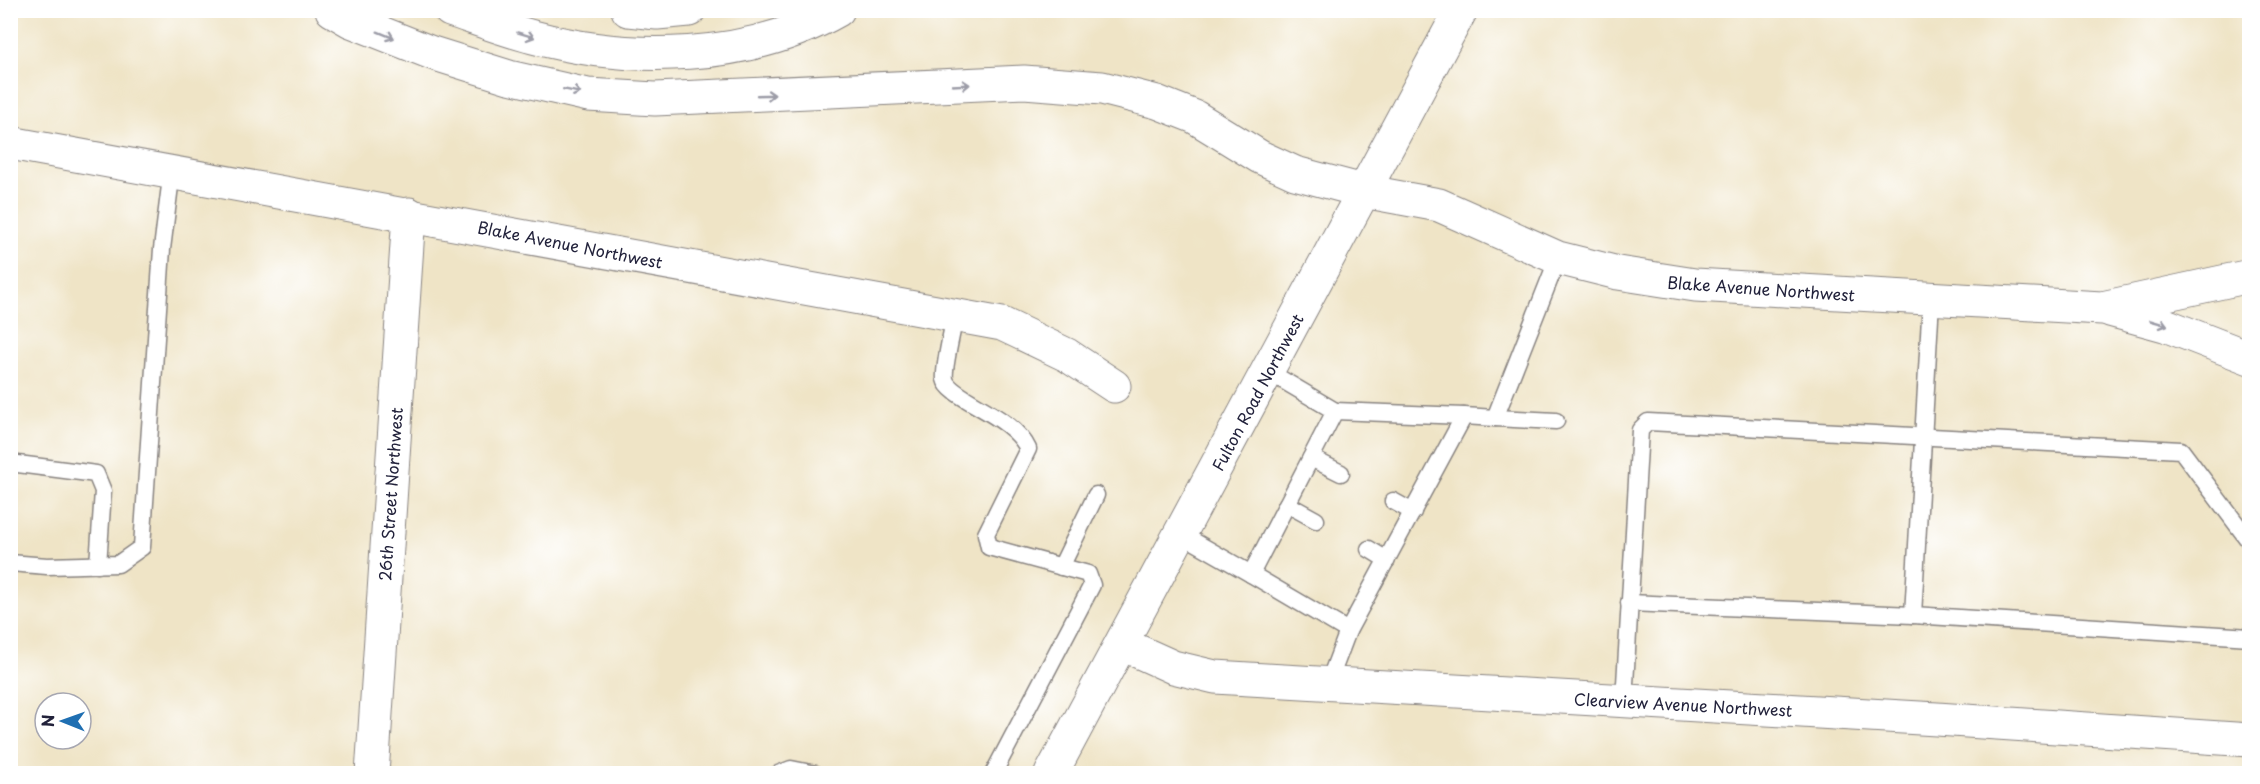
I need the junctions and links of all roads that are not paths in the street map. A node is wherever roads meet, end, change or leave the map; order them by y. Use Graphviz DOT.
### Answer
graph roads {
  1 [pos="332,10"];
  2 [pos="450,10"];
  3 [pos="627,10"];
  4 [pos="689,10"];
  5 [pos="838,10"];
  6 [pos="1461,10"];
  7 [pos="10,142"];
  8 [pos="172,170"];
  9 [pos="1363,190"];
  10 [pos="409,214"];
  11 [pos="1557,258"];
  12 [pos="2250,276"];
  13 [pos="1930,300"];
  14 [pos="2102,308"];
  15 [pos="955,315"];
  16 [pos="2250,358"];
  17 [pos="1269,372"];
  18 [pos="1114,386"];
  19 [pos="1335,411"];
  20 [pos="1464,416"];
  21 [pos="1495,418"];
  22 [pos="1556,421"];
  23 [pos="1923,438"];
  24 [pos="1311,458"];
  25 [pos="10,463"];
  26 [pos="1341,473"];
  27 [pos="1096,495"];
  28 [pos="1393,501"];
  29 [pos="1287,504"];
  30 [pos="1413,512"];
  31 [pos="1316,520"];
  32 [pos="1181,534"];
  33 [pos="2250,542"];
  34 [pos="1369,549"];
  35 [pos="1387,560"];
  36 [pos="10,563"];
  37 [pos="98,565"];
  38 [pos="1061,567"];
  39 [pos="1251,574"];
  40 [pos="1629,603"];
  41 [pos="1913,615"];
  42 [pos="1348,631"];
  43 [pos="2250,636"];
  44 [pos="1122,644"];
  45 [pos="1328,684"];
  46 [pos="1624,701"];
  47 [pos="2250,740"];
  48 [pos="372,774"];
  49 [pos="778,774"];
  50 [pos="816,774"];
  51 [pos="993,774"];
  52 [pos="1052,774"];
  1 -- 9 [label="main road, Blake Avenue Northwest, one-way"];
  2 -- 5 [label="main road, one-way"];
  3 -- 4 [label="main road"];
  6 -- 9 [label="main road, Fulton Road Northwest"];
  7 -- 8 [label="main road, Blake Avenue Northwest"];
  8 -- 10 [label="main road, Blake Avenue Northwest"];
  8 -- 37 [label="lane"];
  9 -- 11 [label="main road, Blake Avenue Northwest"];
  9 -- 17 [label="main road, Fulton Road Northwest"];
  10 -- 15 [label="main road, Blake Avenue Northwest"];
  10 -- 48 [label="main road, 26th Street Northwest"];
  11 -- 13 [label="main road, Blake Avenue Northwest"];
  11 -- 21 [label="lane"];
  12 -- 14 [label="main road, Blake Avenue Northwest"];
  13 -- 14 [label="main road, Blake Avenue Northwest"];
  13 -- 23 [label="lane"];
  14 -- 16 [label="main road, Blake Avenue Northwest, one-way"];
  15 -- 18 [label="main road, Blake Avenue Northwest"];
  15 -- 38 [label="lane"];
  17 -- 19 [label="lane"];
  17 -- 32 [label="main road, Fulton Road Northwest"];
  19 -- 20 [label="lane"];
  19 -- 24 [label="lane"];
  20 -- 21 [label="lane"];
  20 -- 30 [label="lane"];
  21 -- 22 [label="lane"];
  23 -- 33 [label="lane"];
  23 -- 40 [label="lane"];
  23 -- 41 [label="lane"];
  24 -- 26 [label="lane"];
  24 -- 29 [label="lane"];
  25 -- 37 [label="lane"];
  27 -- 38 [label="lane"];
  28 -- 30 [label="lane"];
  29 -- 31 [label="lane"];
  29 -- 39 [label="lane"];
  30 -- 35 [label="lane"];
  32 -- 39 [label="lane"];
  32 -- 44 [label="main road, Fulton Road Northwest"];
  34 -- 35 [label="lane"];
  35 -- 42 [label="lane"];
  36 -- 37 [label="lane"];
  38 -- 51 [label="lane"];
  39 -- 42 [label="lane"];
  40 -- 41 [label="lane"];
  40 -- 46 [label="lane"];
  41 -- 43 [label="lane"];
  42 -- 45 [label="lane"];
  44 -- 45 [label="main road, Clearview Avenue Northwest"];
  44 -- 52 [label="main road, Fulton Road Northwest"];
  45 -- 46 [label="main road, Clearview Avenue Northwest"];
  46 -- 47 [label="main road, Clearview Avenue Northwest"];
  49 -- 50 [label="lane"];
}
